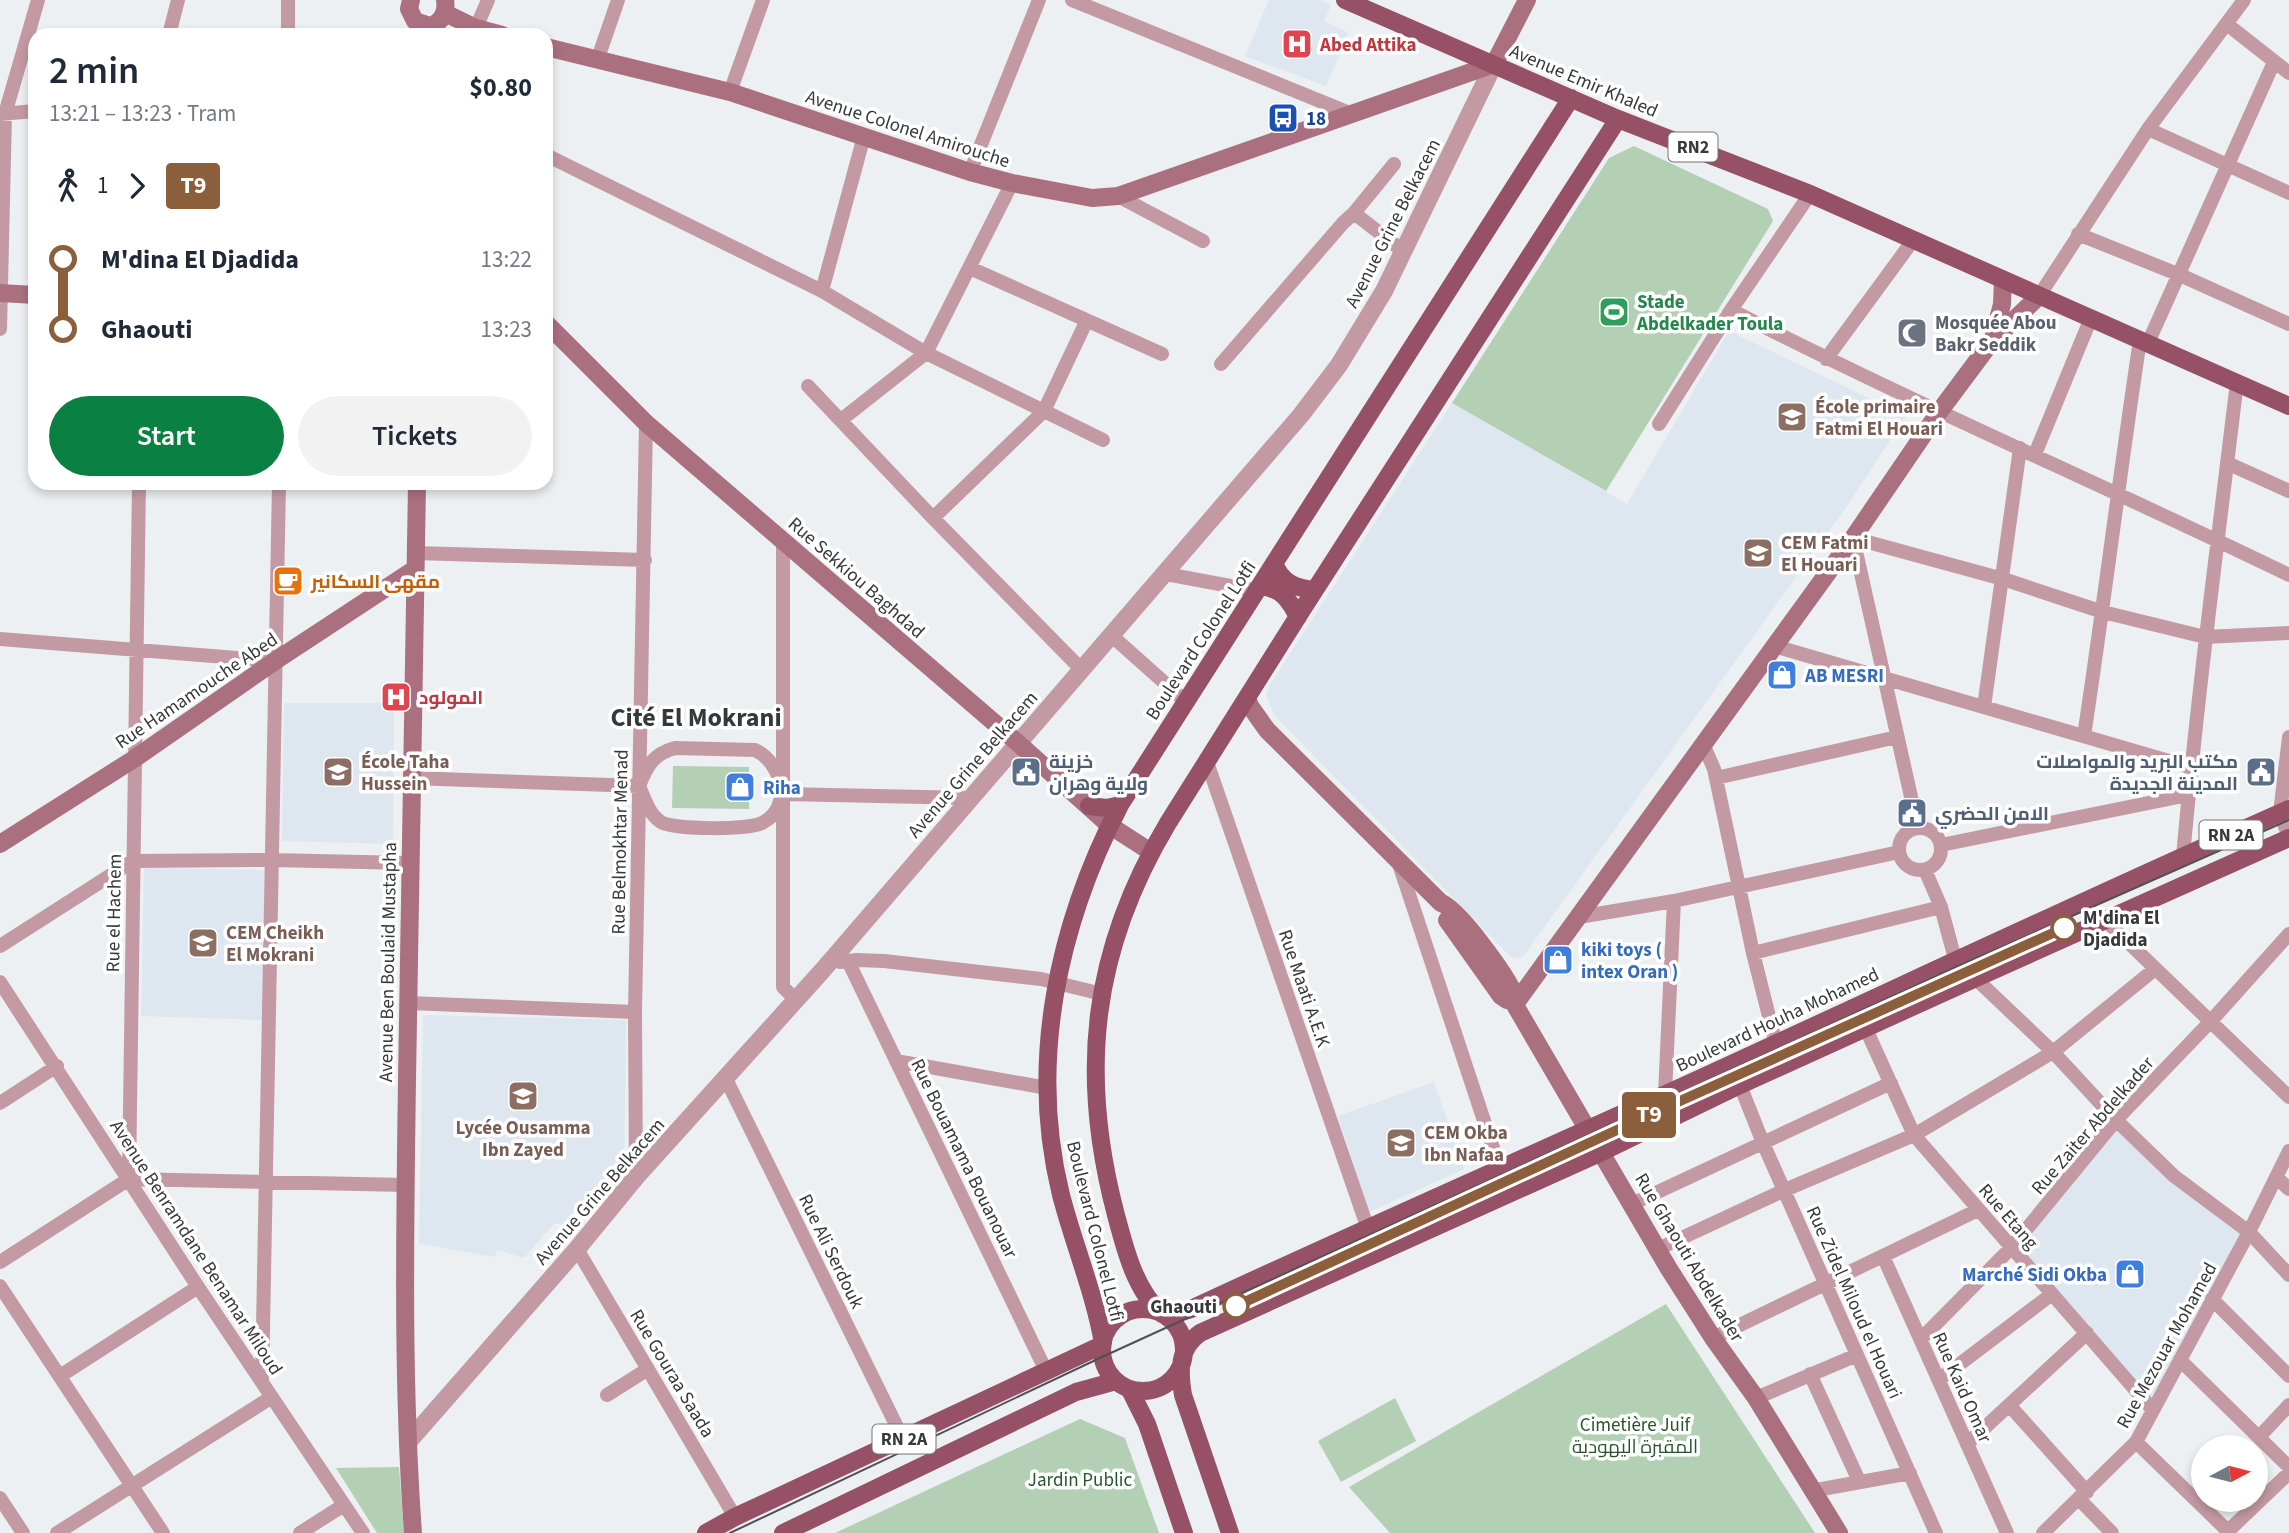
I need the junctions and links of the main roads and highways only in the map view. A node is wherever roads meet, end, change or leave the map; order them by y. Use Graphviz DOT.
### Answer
graph roads {
  1 [pos="1345,0"];
  2 [pos="1527,0"];
  3 [pos="406,1"];
  4 [pos="433,22"];
  5 [pos="476,28"];
  6 [pos="553,49"];
  7 [pos="1494,64"];
  8 [pos="1571,98"];
  9 [pos="1618,119"];
  10 [pos="2003,280"];
  11 [pos="1,293"];
  12 [pos="28,295"];
  13 [pos="2039,296"];
  14 [pos="553,330"];
  15 [pos="1992,341"];
  16 [pos="2289,406"];
  17 [pos="416,490"];
  18 [pos="415,561"];
  19 [pos="1274,563"];
  20 [pos="1258,588"];
  21 [pos="1315,590"];
  22 [pos="1298,617"];
  23 [pos="1247,698"];
  24 [pos="1236,717"];
  25 [pos="1267,730"];
  26 [pos="1119,805"];
  27 [pos="1089,806"];
  28 [pos="2284,811"];
  29 [pos="1110,825"];
  30 [pos="2289,838"];
  31 [pos="0,844"];
  32 [pos="1151,852"];
  33 [pos="1514,1002"];
  34 [pos="1588,1130"];
  35 [pos="1602,1152"];
  36 [pos="1165,1315"];
  37 [pos="1102,1344"];
  38 [pos="1183,1352"];
  39 [pos="1123,1386"];
  40 [pos="413,1533"];
  41 [pos="706,1533"];
  42 [pos="783,1533"];
  43 [pos="1184,1533"];
  44 [pos="1230,1533"];
  45 [pos="1839,1533"];
  1 -- 7 [label="main road, Avenue Emir Khaled / RN2"];
  2 -- 7 [label="main road"];
  3 -- 4 [label="main road"];
  4 -- 5 [label="main road"];
  6 -- 7 [label="main road, Avenue Colonel Amirouche"];
  7 -- 8 [label="main road, Avenue Emir Khaled / RN2"];
  8 -- 9 [label="main road, Avenue Emir Khaled / RN2"];
  8 -- 19 [label="main road, Boulevard Colonel Lotfi"];
  9 -- 10 [label="main road, Avenue Emir Khaled / RN2"];
  9 -- 21 [label="main road, Boulevard Colonel Lotfi"];
  10 -- 13 [label="main road, Avenue Emir Khaled / RN2"];
  10 -- 15 [label="main road"];
  11 -- 12 [label="main road"];
  13 -- 15 [label="main road"];
  13 -- 16 [label="main road, RN2"];
  14 -- 27 [label="main road, Rue Sekkiou Baghdad"];
  15 -- 33 [label="main road"];
  17 -- 18 [label="main road, Avenue Ben Boulaid Mustapha"];
  18 -- 31 [label="main road, Rue Hamamouche Abed"];
  18 -- 40 [label="main road, Avenue Ben Boulaid Mustapha"];
  19 -- 20 [label="main road, Boulevard Colonel Lotfi"];
  19 -- 21 [label="main road"];
  20 -- 22 [label="main road"];
  20 -- 26 [label="main road, Boulevard Colonel Lotfi"];
  21 -- 22 [label="main road, Boulevard Colonel Lotfi"];
  22 -- 23 [label="main road, Boulevard Colonel Lotfi"];
  23 -- 24 [label="main road, Boulevard Colonel Lotfi"];
  23 -- 25 [label="main road, Rue Ghaouti Abdelkader"];
  24 -- 25 [label="main road, Rue Ghaouti Abdelkader"];
  24 -- 32 [label="main road, Boulevard Colonel Lotfi"];
  25 -- 33 [label="main road, Rue Ghaouti Abdelkader"];
  26 -- 27 [label="main road"];
  26 -- 29 [label="main road, Boulevard Colonel Lotfi"];
  27 -- 29 [label="main road, Rue Sekkiou Baghdad"];
  28 -- 34 [label="main road, Boulevard Houha Mohamed / RN 2A"];
  29 -- 32 [label="main road, Rue Sekkiou Baghdad"];
  29 -- 37 [label="main road, Boulevard Colonel Lotfi"];
  30 -- 35 [label="main road, RN 2A"];
  32 -- 36 [label="main road, Boulevard Colonel Lotfi"];
  33 -- 34 [label="main road, Rue Ghaouti Abdelkader"];
  34 -- 35 [label="main road, Rue Ghaouti Abdelkader"];
  34 -- 36 [label="main road, Boulevard Houha Mohamed / RN 2A"];
  35 -- 38 [label="main road, RN 2A"];
  35 -- 45 [label="main road, Rue Ghaouti Abdelkader"];
  36 -- 37 [label="main road"];
  36 -- 38 [label="main road"];
  37 -- 39 [label="main road"];
  37 -- 41 [label="main road, RN 2A"];
  38 -- 39 [label="main road"];
  38 -- 44 [label="main road"];
  39 -- 42 [label="main road, RN 2A"];
  39 -- 43 [label="main road"];
}
